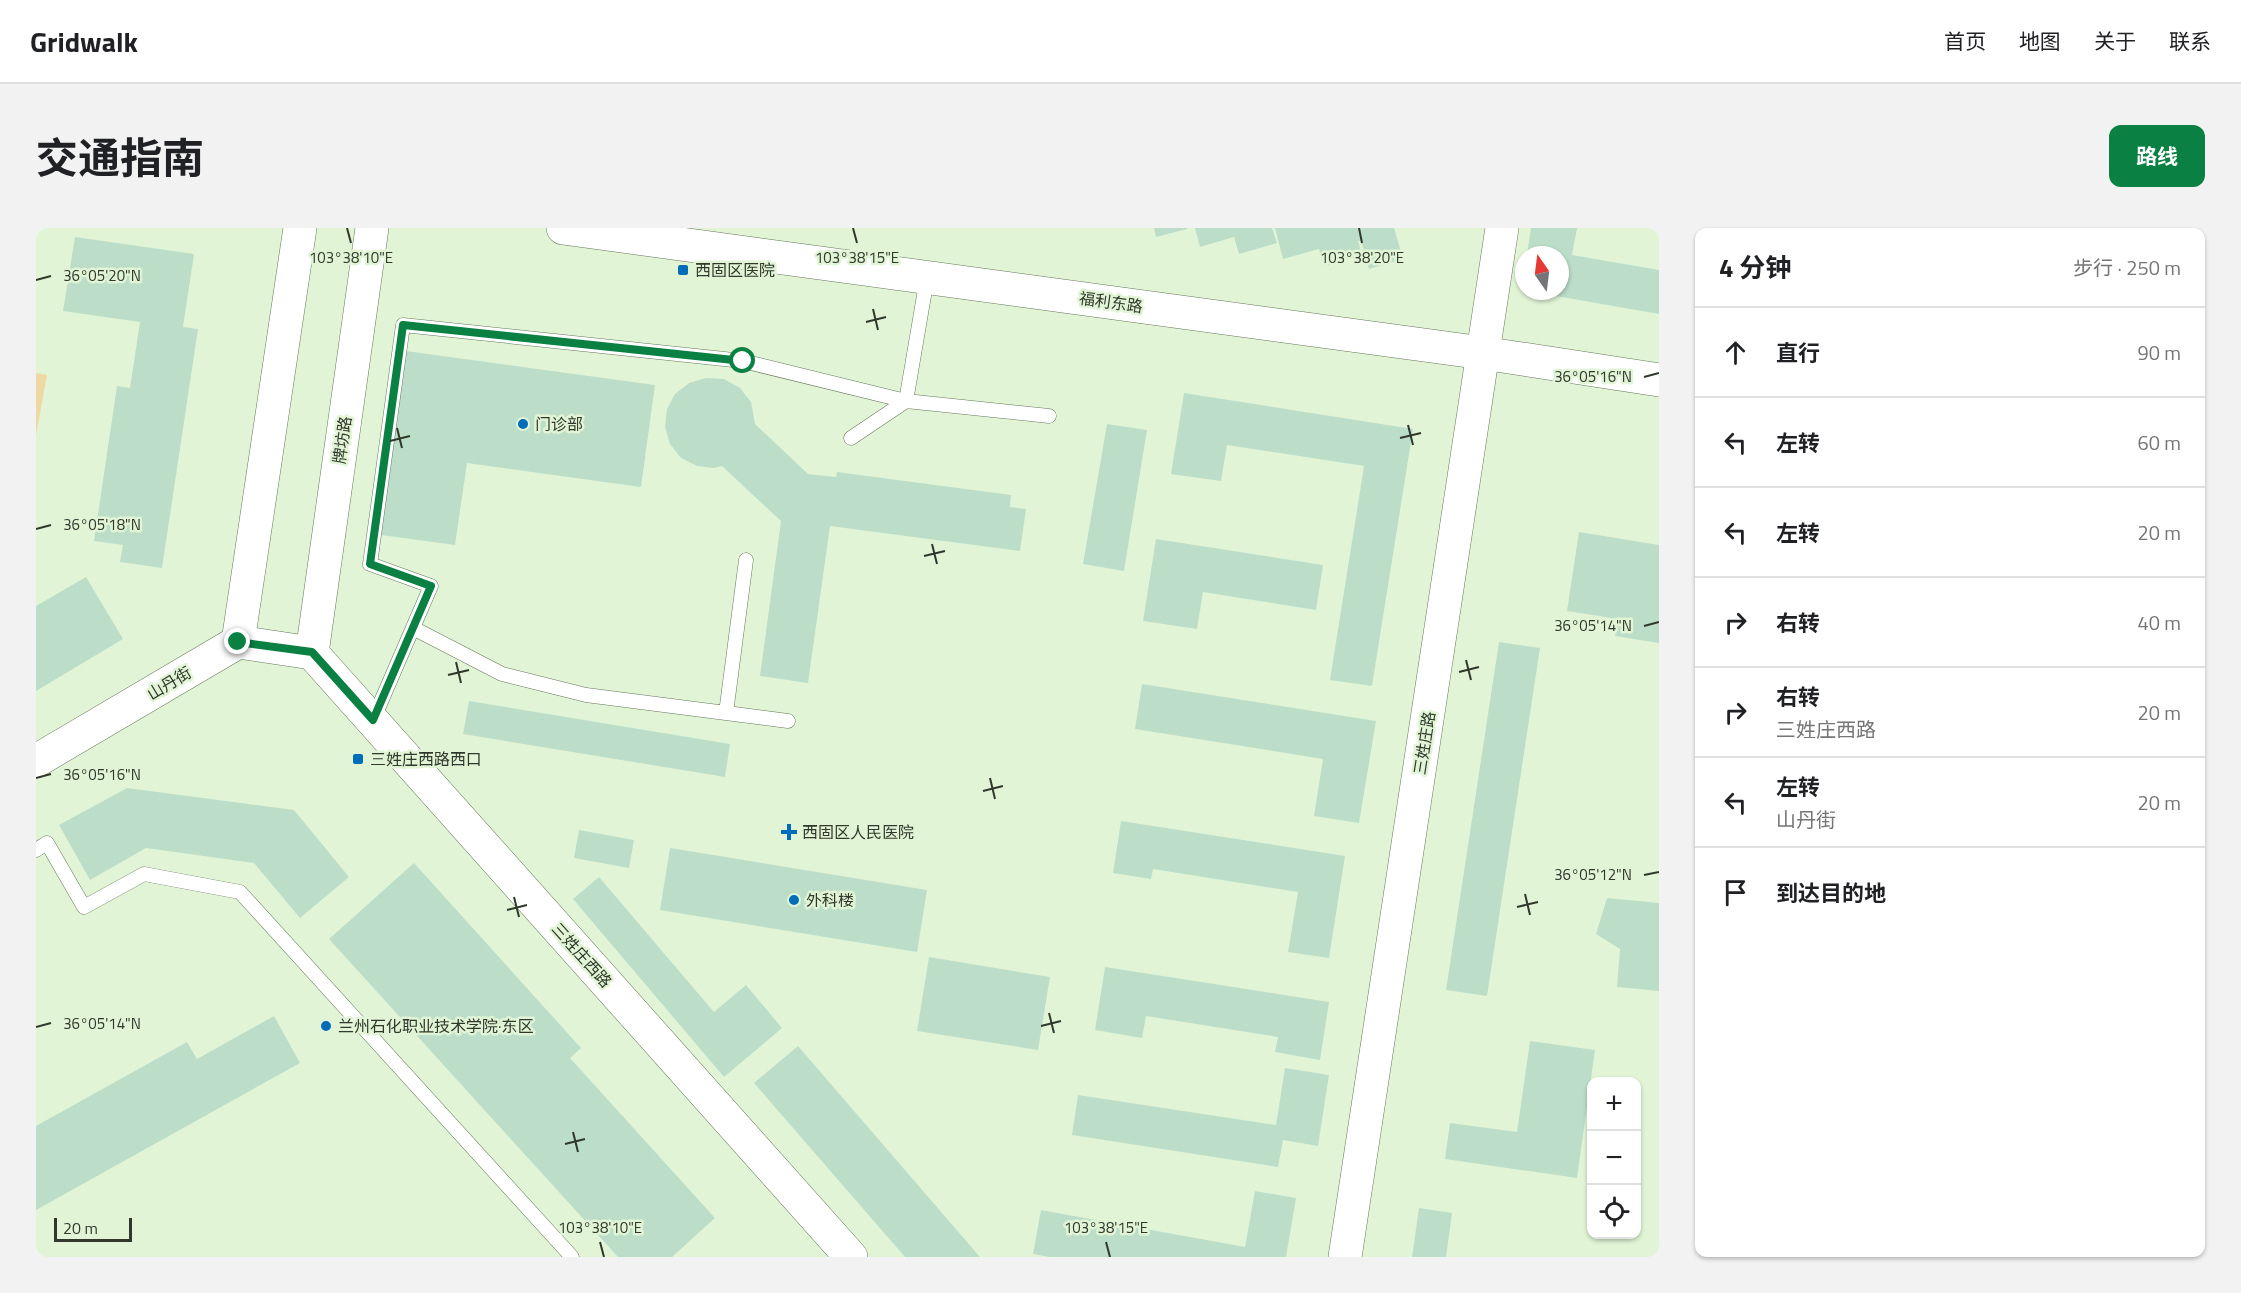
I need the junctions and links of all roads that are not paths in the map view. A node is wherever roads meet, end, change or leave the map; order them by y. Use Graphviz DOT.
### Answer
graph roads {
  1 [pos="300,228"];
  2 [pos="372,228"];
  3 [pos="563,228"];
  4 [pos="1502,228"];
  5 [pos="927,278"];
  6 [pos="1483,353"];
  7 [pos="1659,380"];
  8 [pos="906,401"];
  9 [pos="1049,416"];
  10 [pos="851,438"];
  11 [pos="746,560"];
  12 [pos="413,628"];
  13 [pos="238,642"];
  14 [pos="312,652"];
  15 [pos="726,712"];
  16 [pos="373,720"];
  17 [pos="788,721"];
  18 [pos="36,761"];
  19 [pos="36,850"];
  20 [pos="573,1257"];
  21 [pos="851,1257"];
  22 [pos="1345,1257"];
  1 -- 13 [label="street"];
  2 -- 14 [label="street, 牌坊路"];
  3 -- 5 [label="street, 福利东路"];
  4 -- 6 [label="street, 三姓庄路"];
  5 -- 6 [label="street, 福利东路"];
  5 -- 8 [label="lane"];
  6 -- 7 [label="street, 福利东路"];
  6 -- 22 [label="street, 三姓庄路"];
  8 -- 9 [label="lane"];
  8 -- 10 [label="lane"];
  8 -- 12 [label="lane"];
  11 -- 15 [label="lane"];
  12 -- 15 [label="lane"];
  12 -- 16 [label="lane"];
  13 -- 14 [label="street"];
  13 -- 18 [label="street, 山丹街"];
  14 -- 16 [label="street, 三姓庄西路"];
  15 -- 17 [label="lane"];
  16 -- 21 [label="street, 三姓庄西路"];
  19 -- 20 [label="lane"];
}
